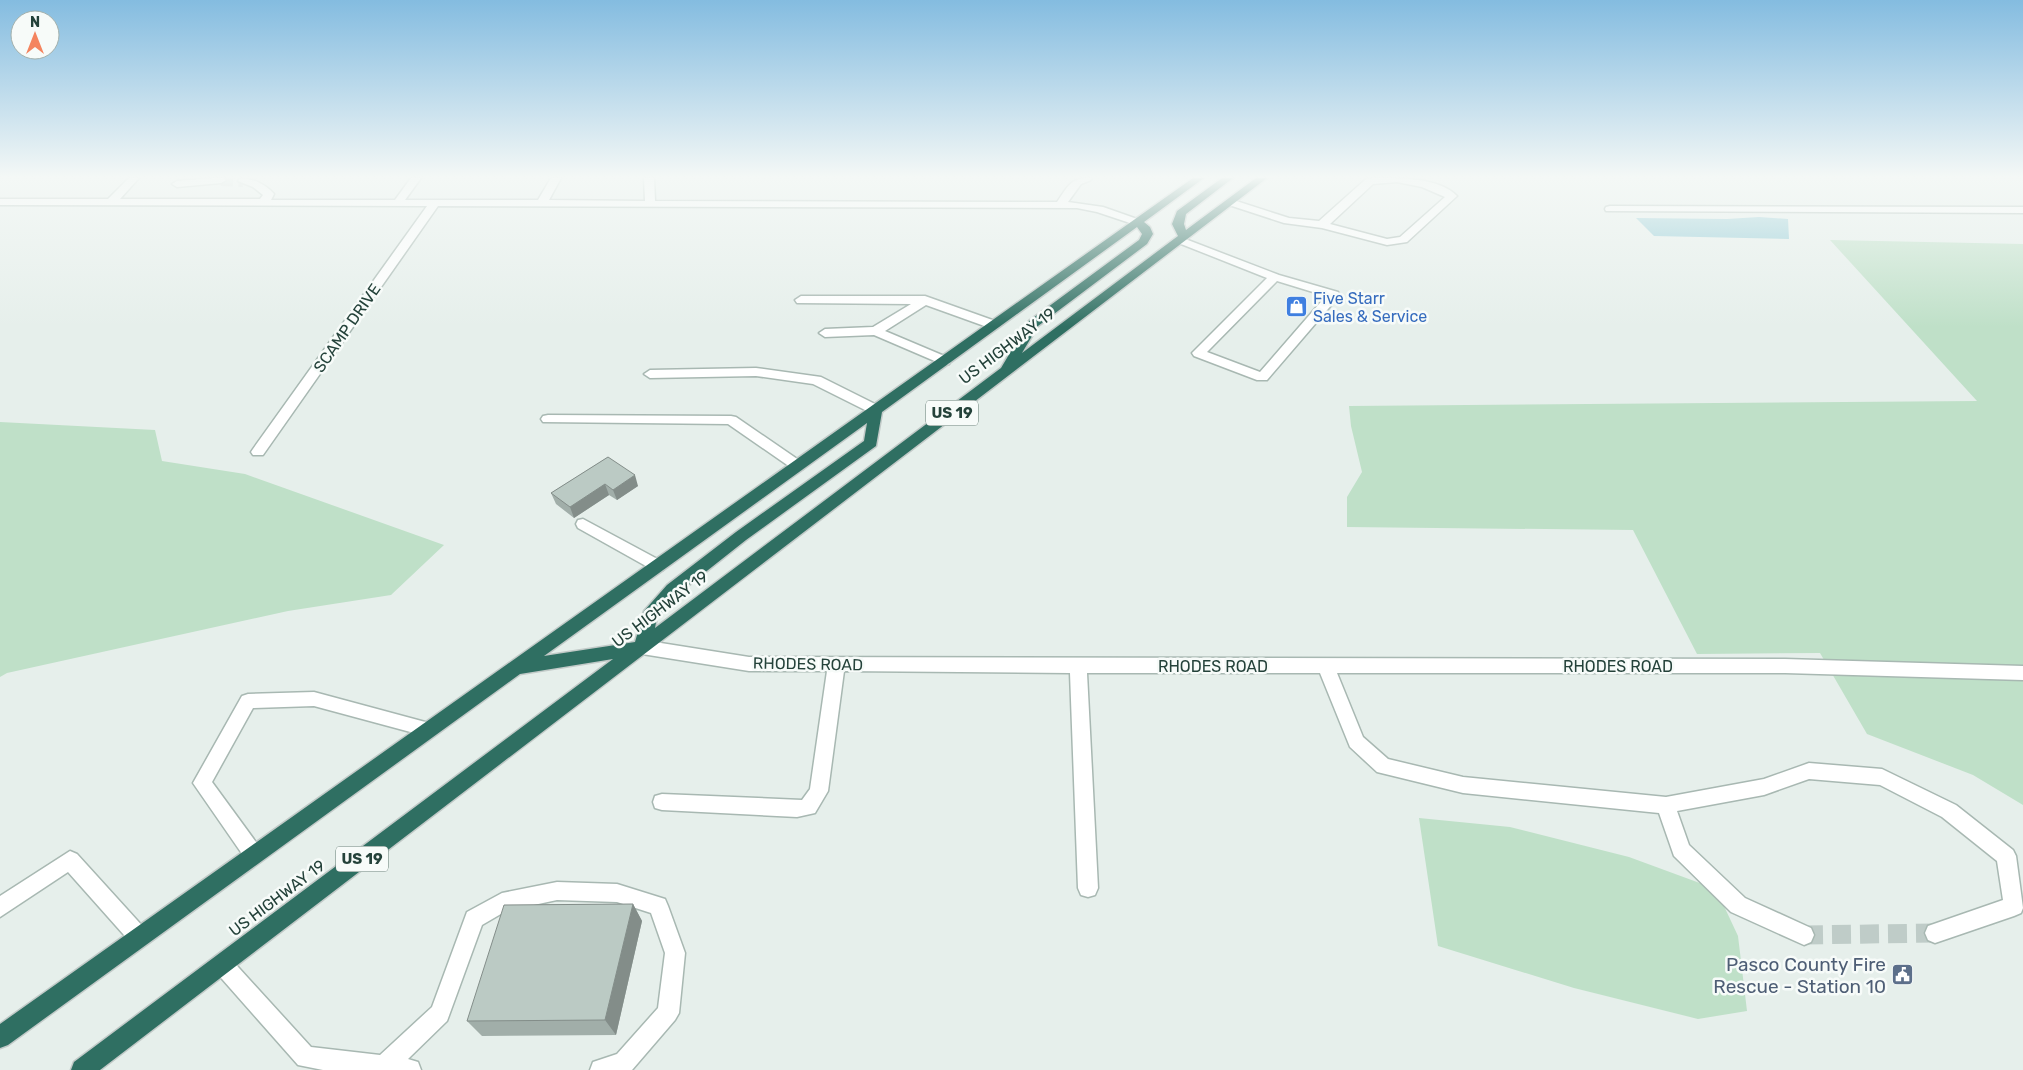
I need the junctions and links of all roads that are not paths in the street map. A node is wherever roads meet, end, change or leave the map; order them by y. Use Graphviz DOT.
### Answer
graph roads {
  1 [pos="417,228"];
  2 [pos="1128,228"];
  3 [pos="1145,228"];
  4 [pos="1179,228"];
  5 [pos="1195,228"];
  6 [pos="1333,228"];
  7 [pos="1416,228"];
  8 [pos="1182,238"];
  9 [pos="1275,277"];
  10 [pos="801,300"];
  11 [pos="925,300"];
  12 [pos="994,324"];
  13 [pos="876,331"];
  14 [pos="825,333"];
  15 [pos="944,361"];
  16 [pos="650,374"];
  17 [pos="1002,375"];
  18 [pos="876,410"];
  19 [pos="548,419"];
  20 [pos="258,452"];
  21 [pos="798,466"];
  22 [pos="583,524"];
  23 [pos="658,566"];
  24 [pos="642,647"];
  25 [pos="836,665"];
  26 [pos="1078,666"];
  27 [pos="1326,666"];
  28 [pos="517,668"];
  29 [pos="2023,673"];
  30 [pos="429,730"];
  31 [pos="662,802"];
  32 [pos="1666,805"];
  33 [pos="254,856"];
  34 [pos="1088,888"];
  35 [pos="0,907"];
  36 [pos="1935,933"];
  37 [pos="1804,935"];
  38 [pos="139,938"];
  39 [pos="222,964"];
  40 [pos="0,1037"];
  41 [pos="384,1067"];
  42 [pos="82,1070"];
  43 [pos="410,1070"];
  44 [pos="601,1070"];
  1 -- 20 [label="street, SCAMP DRIVE"];
  2 -- 12 [label="highway, US HIGHWAY 19 / US 19"];
  3 -- 17 [label="highway"];
  4 -- 8 [label="highway"];
  5 -- 8 [label="highway, US HIGHWAY 19 / US 19"];
  6 -- 7 [label="street"];
  8 -- 9 [label="street"];
  8 -- 17 [label="highway, US HIGHWAY 19 / US 19"];
  9 -- 9 [label="street"];
  10 -- 11 [label="street"];
  11 -- 12 [label="street"];
  11 -- 13 [label="street"];
  12 -- 15 [label="highway, US HIGHWAY 19 / US 19"];
  13 -- 14 [label="street"];
  13 -- 15 [label="street"];
  15 -- 18 [label="highway, US HIGHWAY 19 / US 19"];
  16 -- 18 [label="street"];
  17 -- 24 [label="highway, US HIGHWAY 19 / US 19"];
  18 -- 21 [label="highway, US HIGHWAY 19 / US 19"];
  18 -- 24 [label="highway"];
  19 -- 21 [label="street"];
  21 -- 23 [label="highway, US HIGHWAY 19 / US 19"];
  22 -- 23 [label="street"];
  23 -- 28 [label="highway, US HIGHWAY 19 / US 19"];
  24 -- 25 [label="street, RHODES ROAD"];
  24 -- 28 [label="highway"];
  24 -- 39 [label="highway, US HIGHWAY 19 / US 19"];
  25 -- 26 [label="street, RHODES ROAD"];
  25 -- 31 [label="street"];
  26 -- 27 [label="street, RHODES ROAD"];
  26 -- 34 [label="street"];
  27 -- 29 [label="street, RHODES ROAD"];
  27 -- 32 [label="street"];
  28 -- 30 [label="highway, US HIGHWAY 19 / US 19"];
  30 -- 33 [label="highway, US HIGHWAY 19 / US 19"];
  30 -- 33 [label="street"];
  32 -- 36 [label="street"];
  32 -- 37 [label="street"];
  33 -- 38 [label="highway, US HIGHWAY 19 / US 19"];
  35 -- 38 [label="street"];
  38 -- 40 [label="highway, US HIGHWAY 19 / US 19"];
  39 -- 41 [label="street"];
  39 -- 42 [label="highway, US HIGHWAY 19 / US 19"];
  41 -- 43 [label="street"];
  41 -- 44 [label="street"];
}
